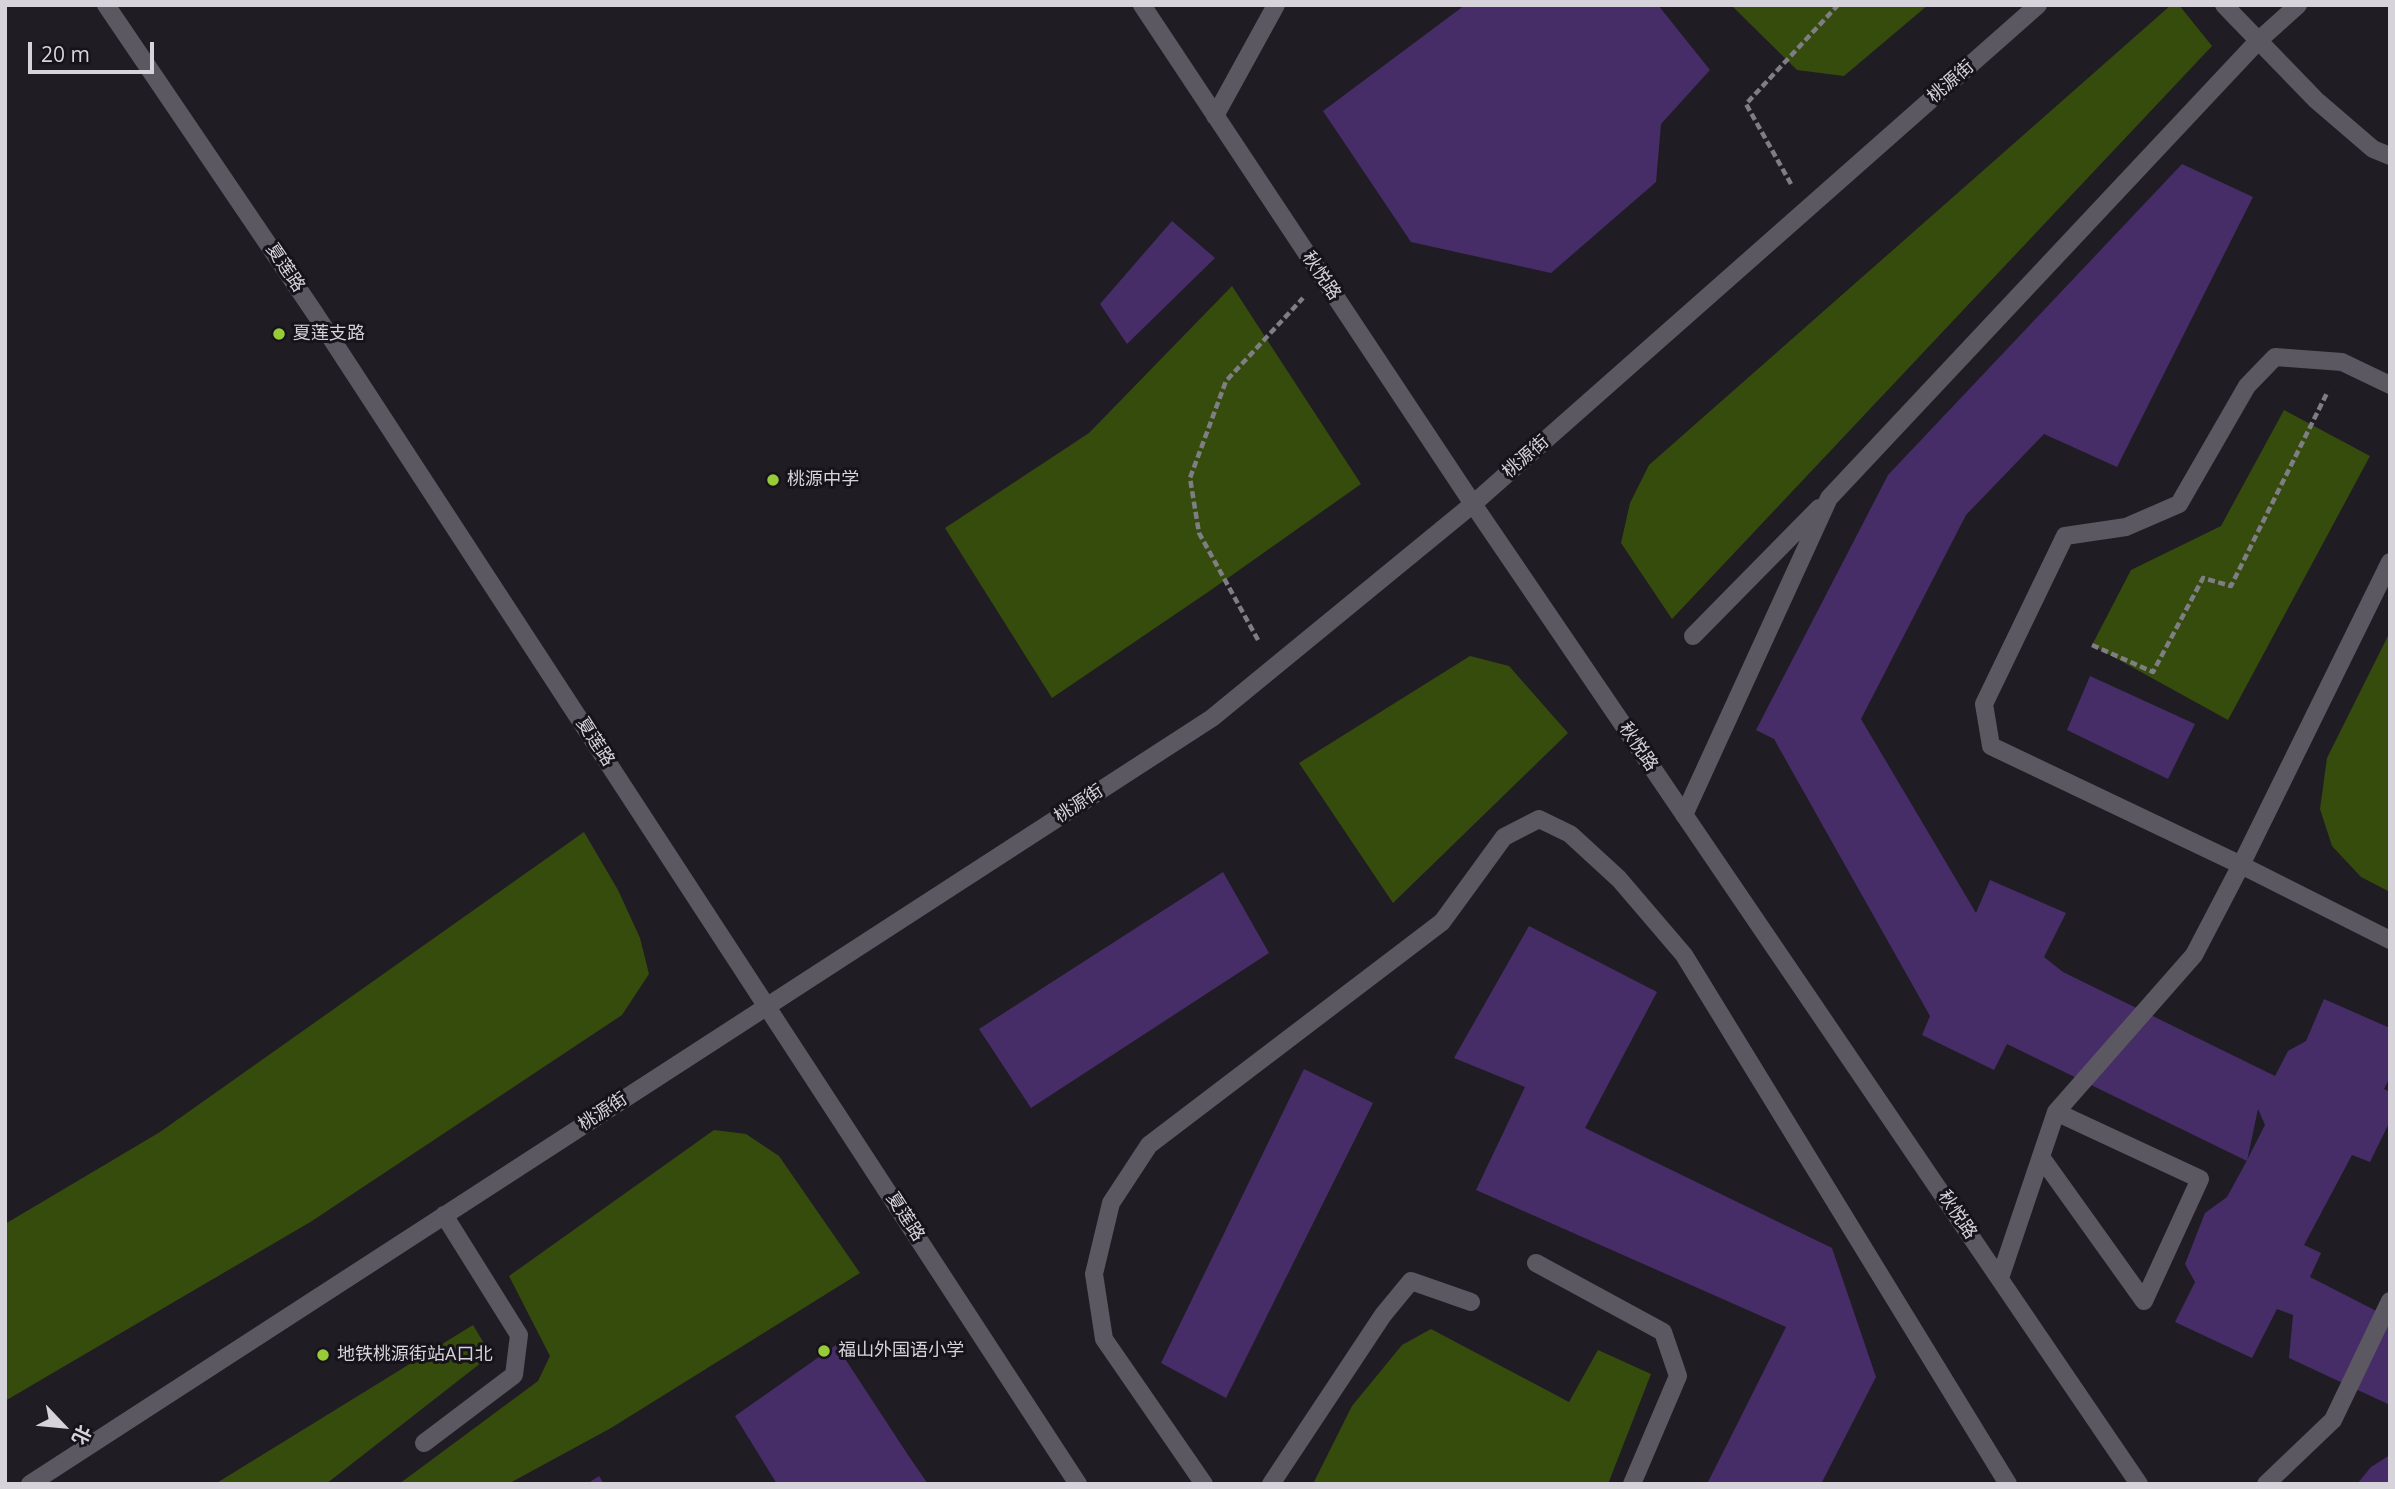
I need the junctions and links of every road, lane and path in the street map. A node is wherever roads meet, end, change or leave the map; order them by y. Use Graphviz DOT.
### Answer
graph roads {
  1 [pos="106,5"];
  2 [pos="1142,5"];
  3 [pos="1276,5"];
  4 [pos="1838,5"];
  5 [pos="2038,5"];
  6 [pos="2224,5"];
  7 [pos="2298,5"];
  8 [pos="2258,41"];
  9 [pos="1215,116"];
  10 [pos="2390,156"];
  11 [pos="1806,210"];
  12 [pos="1322,277"];
  13 [pos="2342,362"];
  14 [pos="2390,385"];
  15 [pos="1829,498"];
  16 [pos="1473,504"];
  17 [pos="2390,562"];
  18 [pos="1693,636"];
  19 [pos="2092,645"];
  20 [pos="1273,668"];
  21 [pos="1684,815"];
  22 [pos="2241,865"];
  23 [pos="2390,940"];
  24 [pos="768,1006"];
  25 [pos="2056,1112"];
  26 [pos="2041,1157"];
  27 [pos="444,1215"];
  28 [pos="1535,1263"];
  29 [pos="2000,1278"];
  30 [pos="2390,1301"];
  31 [pos="1471,1302"];
  32 [pos="424,1443"];
  33 [pos="30,1484"];
  34 [pos="1078,1484"];
  35 [pos="1204,1484"];
  36 [pos="1271,1484"];
  37 [pos="1632,1484"];
  38 [pos="2008,1484"];
  39 [pos="2139,1484"];
  40 [pos="2266,1484"];
  1 -- 24 [label="street, 夏莲路"];
  2 -- 9 [label="street, 秋悦路"];
  3 -- 9 [label="street"];
  4 -- 11 [label="path"];
  5 -- 11 [label="street, 桃源街"];
  6 -- 8 [label="street"];
  7 -- 8 [label="street"];
  8 -- 10 [label="street"];
  8 -- 15 [label="street"];
  9 -- 12 [label="street, 秋悦路"];
  11 -- 16 [label="street, 桃源街"];
  12 -- 16 [label="street, 秋悦路"];
  12 -- 20 [label="path"];
  13 -- 14 [label="street"];
  13 -- 19 [label="path"];
  13 -- 22 [label="street"];
  15 -- 18 [label="street"];
  15 -- 21 [label="street"];
  16 -- 20 [label="street, 桃源街"];
  16 -- 21 [label="street, 秋悦路"];
  17 -- 22 [label="street"];
  20 -- 24 [label="street, 桃源街"];
  21 -- 29 [label="street, 秋悦路"];
  22 -- 23 [label="street"];
  22 -- 25 [label="street"];
  24 -- 27 [label="street, 桃源街"];
  24 -- 34 [label="street, 夏莲路"];
  25 -- 26 [label="street"];
  25 -- 26 [label="street"];
  26 -- 29 [label="street"];
  27 -- 32 [label="street"];
  27 -- 33 [label="street, 桃源街"];
  28 -- 37 [label="street"];
  29 -- 39 [label="street, 秋悦路"];
  30 -- 40 [label="street"];
  31 -- 36 [label="street"];
  35 -- 38 [label="street"];
}
